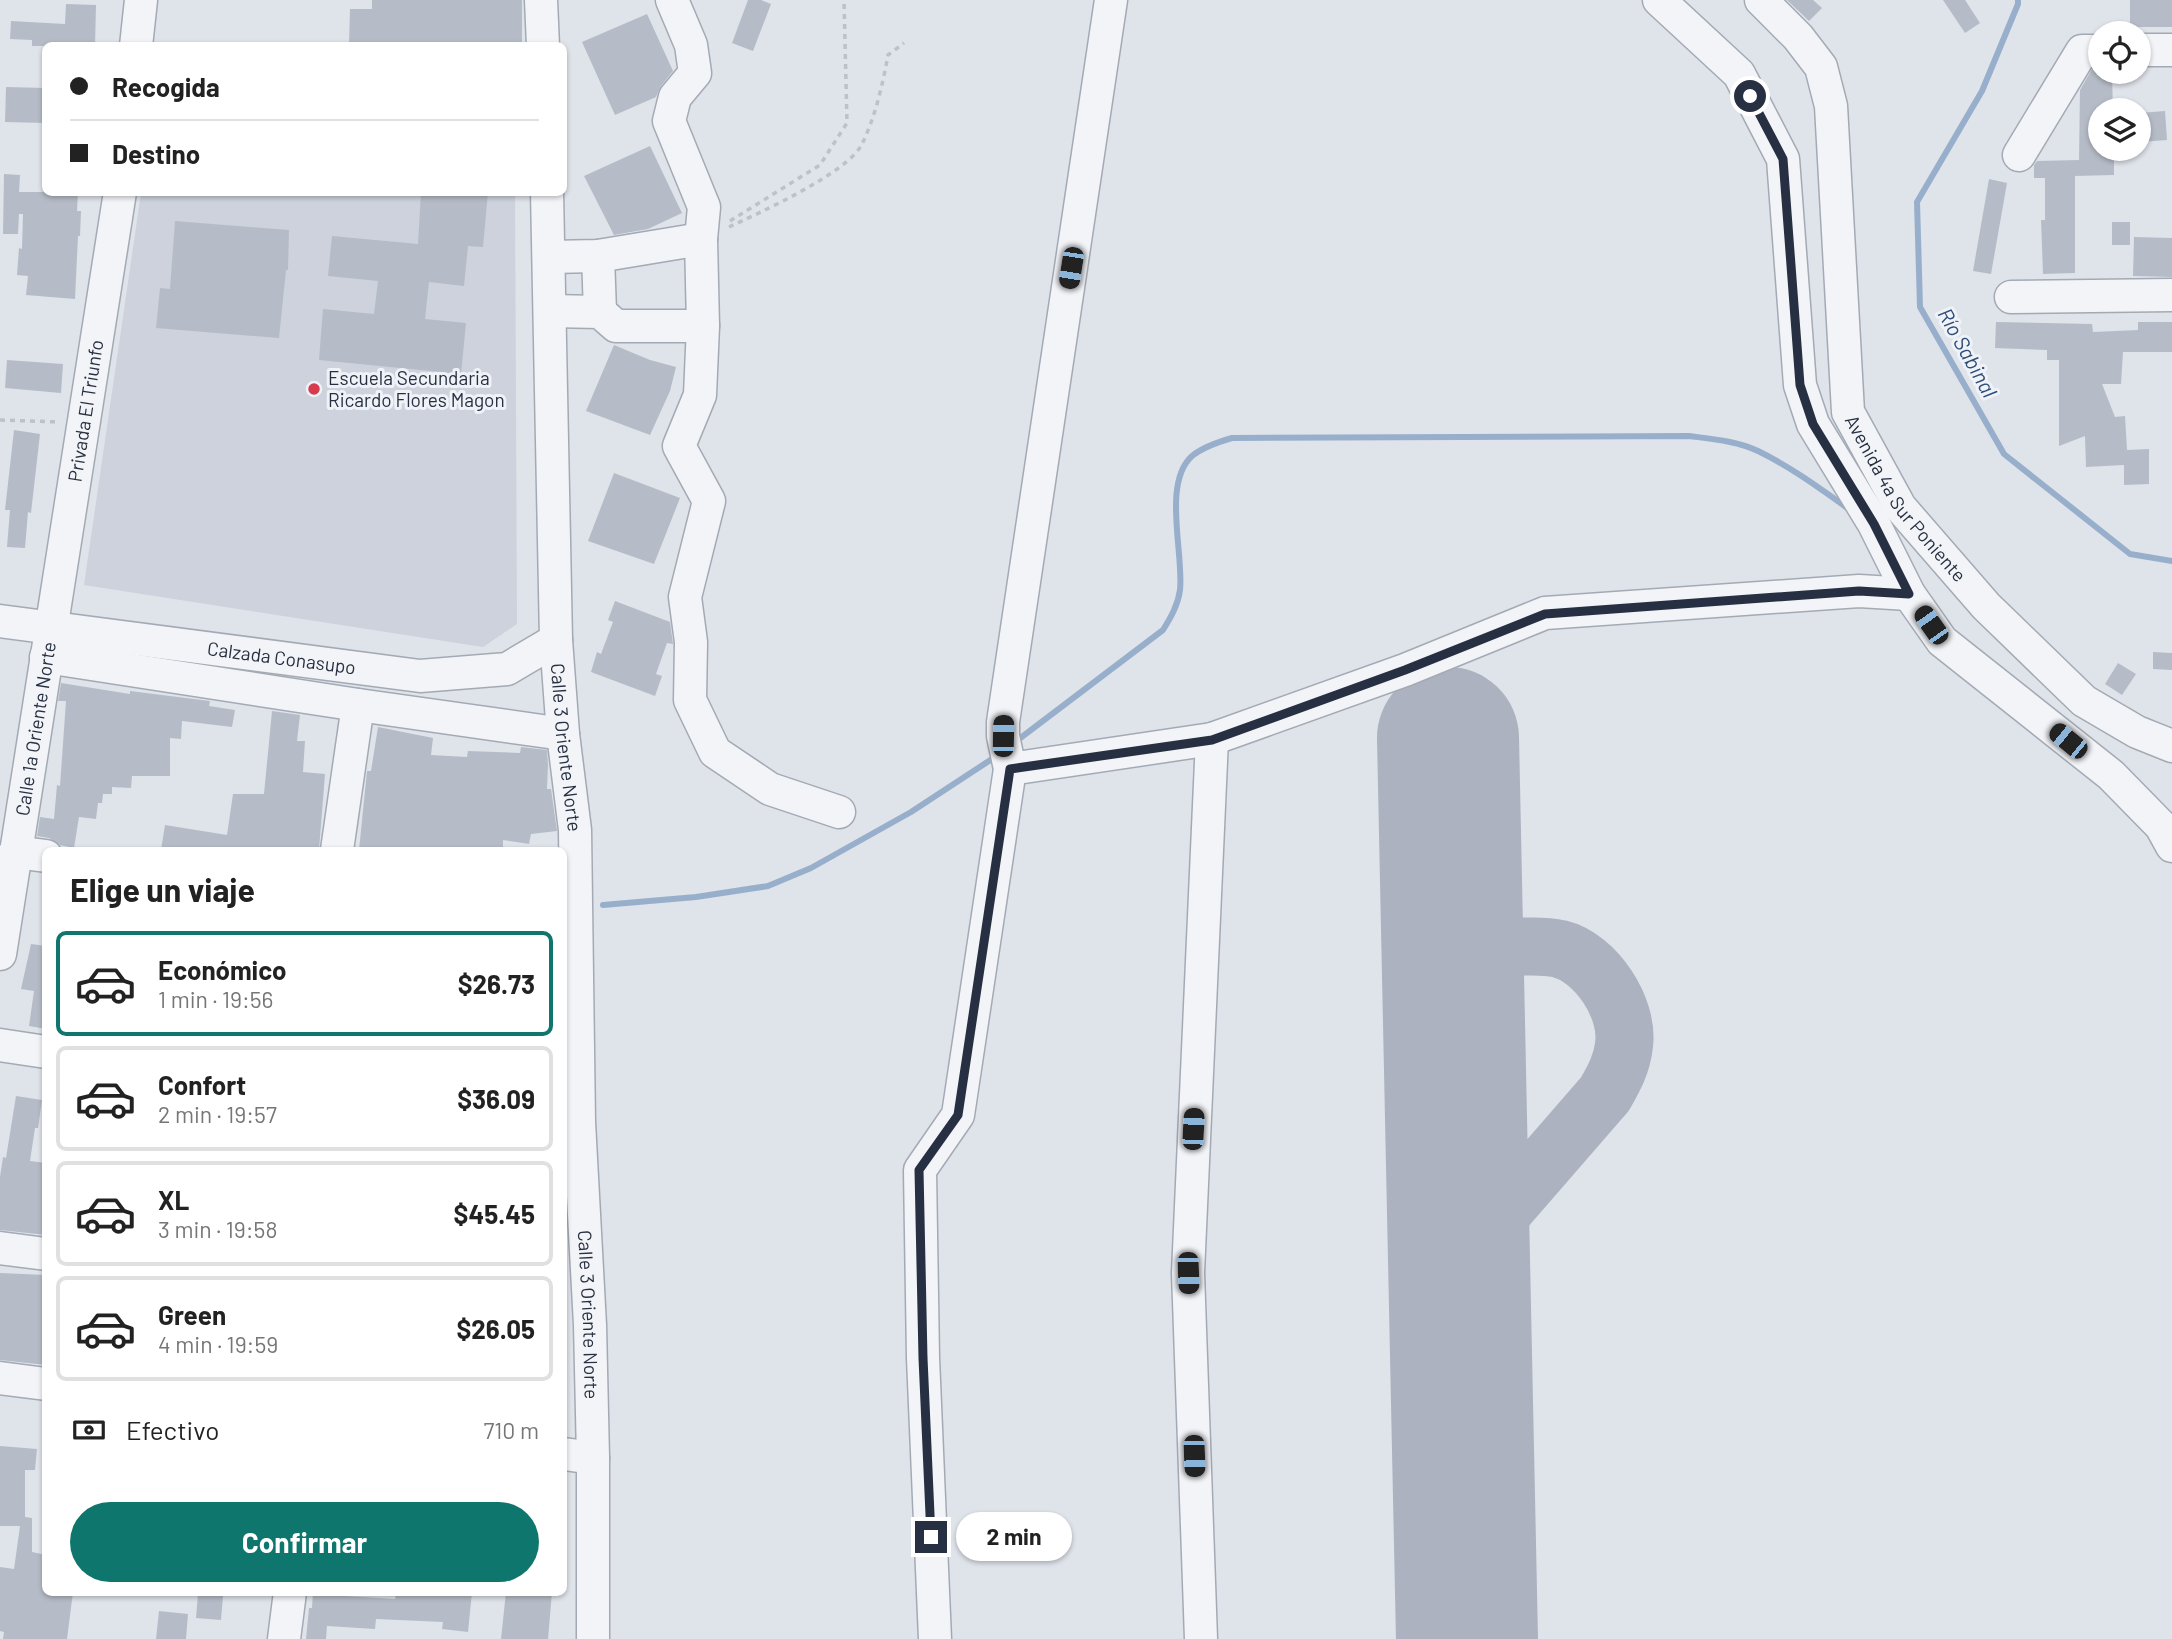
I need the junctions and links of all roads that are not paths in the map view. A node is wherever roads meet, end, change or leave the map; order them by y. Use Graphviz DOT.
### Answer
graph roads {
  1 [pos="141,0"];
  2 [pos="541,0"];
  3 [pos="671,0"];
  4 [pos="1111,0"];
  5 [pos="1659,0"];
  6 [pos="1761,0"];
  7 [pos="136,42"];
  8 [pos="543,42"];
  9 [pos="2151,50"];
  10 [pos="2172,50"];
  11 [pos="2088,51"];
  12 [pos="2019,155"];
  13 [pos="119,196"];
  14 [pos="547,196"];
  15 [pos="701,239"];
  16 [pos="598,256"];
  17 [pos="550,257"];
  18 [pos="2172,295"];
  19 [pos="2011,298"];
  20 [pos="550,312"];
  21 [pos="600,312"];
  22 [pos="703,326"];
  23 [pos="1909,594"];
  24 [pos="0,621"];
  25 [pos="556,640"];
  26 [pos="48,643"];
  27 [pos="358,705"];
  28 [pos="563,734"];
  29 [pos="1212,740"];
  30 [pos="2172,746"];
  31 [pos="1007,756"];
  32 [pos="839,812"];
  33 [pos="2172,846"];
  34 [pos="337,847"];
  35 [pos="30,854"];
  36 [pos="570,928"];
  37 [pos="0,954"];
  38 [pos="0,1045"];
  39 [pos="42,1051"];
  40 [pos="571,1121"];
  41 [pos="0,1248"];
  42 [pos="42,1253"];
  43 [pos="577,1323"];
  44 [pos="0,1378"];
  45 [pos="42,1383"];
  46 [pos="578,1456"];
  47 [pos="289,1596"];
  48 [pos="284,1639"];
  49 [pos="593,1639"];
  50 [pos="935,1639"];
  51 [pos="1201,1639"];
  1 -- 7 [label="street"];
  2 -- 8 [label="street"];
  3 -- 15 [label="street"];
  4 -- 31 [label="street"];
  5 -- 23 [label="street"];
  6 -- 30 [label="street, Avenida 4a Sur Poniente"];
  9 -- 10 [label="street"];
  11 -- 12 [label="street"];
  13 -- 26 [label="street, Privada El Triunfo"];
  14 -- 17 [label="street, Calle 3 Oriente Norte"];
  15 -- 16 [label="street"];
  15 -- 22 [label="street"];
  16 -- 17 [label="street"];
  16 -- 21 [label="street"];
  17 -- 20 [label="street, Calle 3 Oriente Norte"];
  18 -- 19 [label="street"];
  20 -- 21 [label="street"];
  20 -- 25 [label="street, Calle 3 Oriente Norte"];
  21 -- 22 [label="street"];
  22 -- 32 [label="street"];
  23 -- 29 [label="street"];
  23 -- 33 [label="street"];
  24 -- 26 [label="street, Calzada Conasupo"];
  25 -- 26 [label="street, Calzada Conasupo"];
  25 -- 28 [label="street, Calle 3 Oriente Norte"];
  26 -- 27 [label="street"];
  26 -- 35 [label="street, Calle 1a Oriente Norte"];
  27 -- 28 [label="street"];
  27 -- 34 [label="street"];
  28 -- 36 [label="street, Calle 3 Oriente Norte"];
  29 -- 31 [label="street"];
  29 -- 51 [label="street"];
  31 -- 50 [label="street"];
  35 -- 37 [label="street, Calle 1a Oriente Norte"];
  36 -- 40 [label="street, Calle 3 Oriente Norte"];
  38 -- 39 [label="street"];
  40 -- 43 [label="street, Calle 3 Oriente Norte"];
  41 -- 42 [label="street"];
  43 -- 46 [label="street, Calle 3 Oriente Norte"];
  44 -- 45 [label="street"];
  46 -- 49 [label="street, Calle 3 Oriente Norte"];
  47 -- 48 [label="street"];
}
